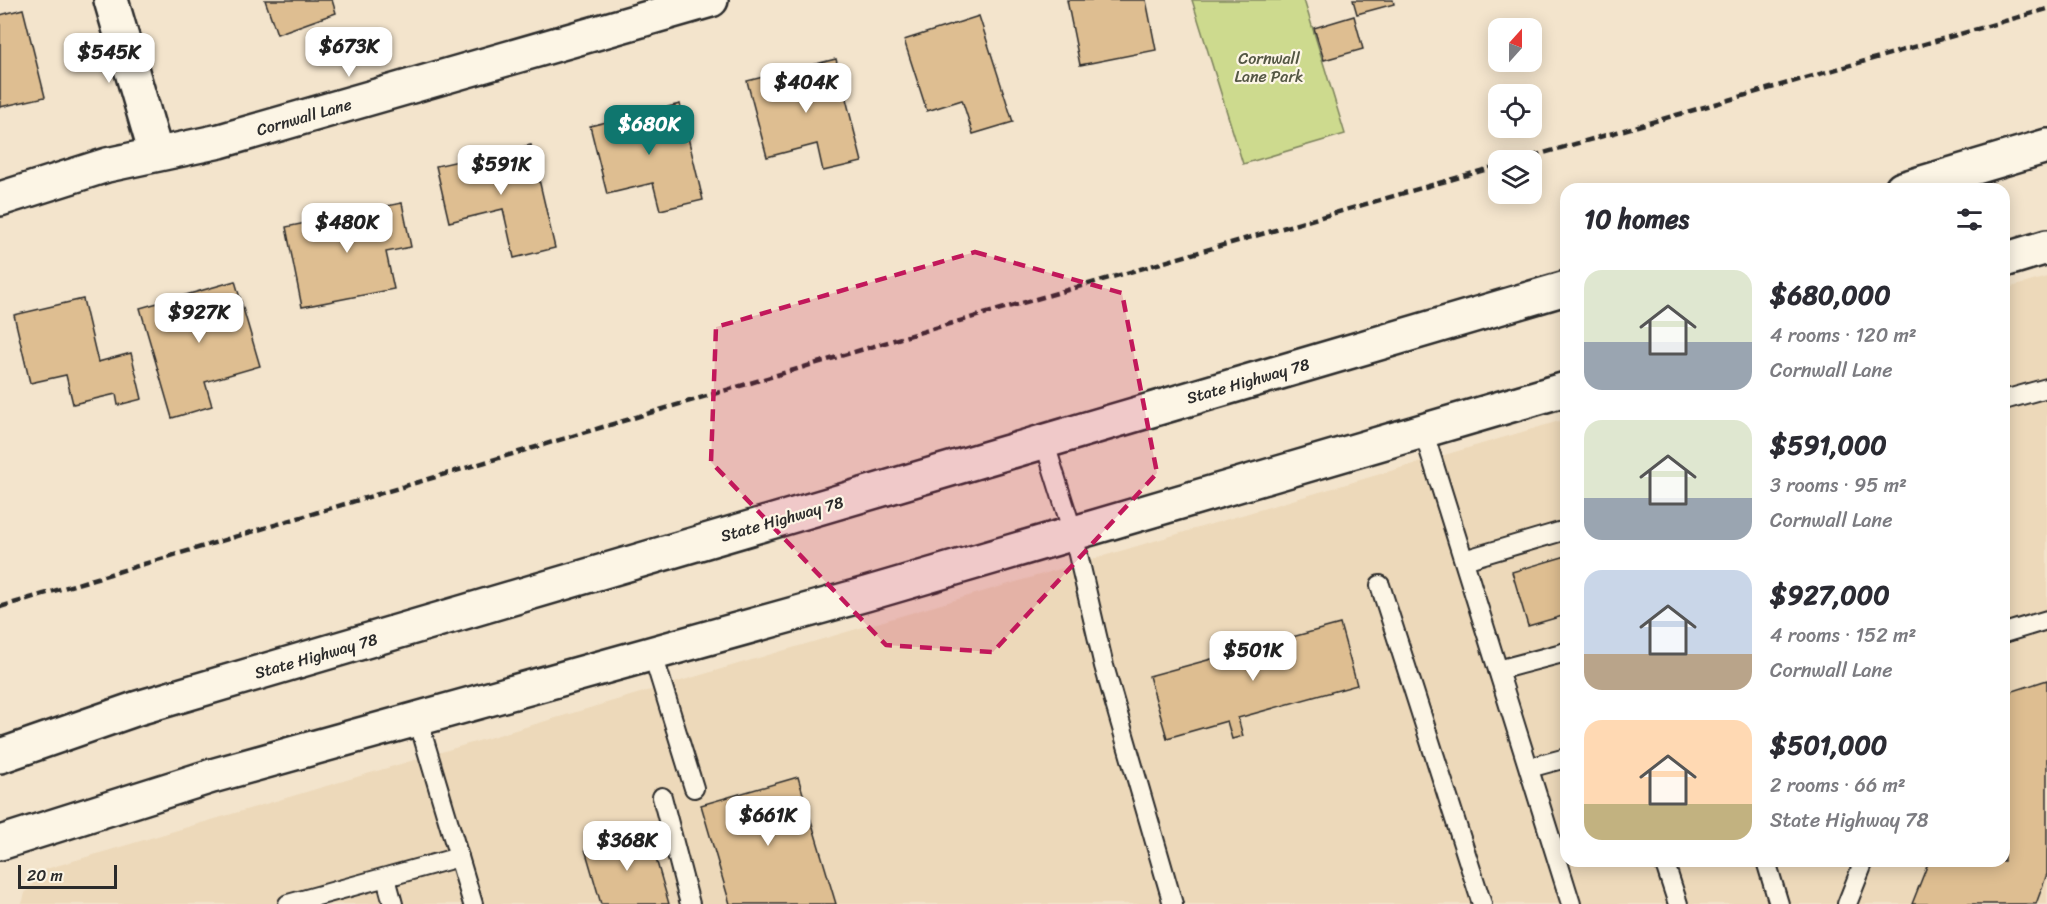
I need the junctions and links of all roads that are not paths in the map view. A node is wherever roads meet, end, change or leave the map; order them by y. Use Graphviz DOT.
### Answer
graph roads {
  1 [pos="111,0"];
  2 [pos="711,0"];
  3 [pos="664,7"];
  4 [pos="2047,146"];
  5 [pos="156,154"];
  6 [pos="1922,183"];
  7 [pos="0,199"];
  8 [pos="2047,247"];
  9 [pos="2010,258"];
  10 [pos="1560,290"];
  11 [pos="2047,388"];
  12 [pos="1560,391"];
  13 [pos="2010,398"];
  14 [pos="1423,430"];
  15 [pos="1044,441"];
  16 [pos="1560,532"];
  17 [pos="1073,533"];
  18 [pos="1464,560"];
  19 [pos="1380,585"];
  20 [pos="2047,620"];
  21 [pos="2010,631"];
  22 [pos="1560,654"];
  23 [pos="652,655"];
  24 [pos="1498,670"];
  25 [pos="418,720"];
  26 [pos="0,756"];
  27 [pos="1560,760"];
  28 [pos="1529,768"];
  29 [pos="694,788"];
  30 [pos="662,797"];
  31 [pos="0,843"];
  32 [pos="459,857"];
  33 [pos="1666,867"];
  34 [pos="1768,867"];
  35 [pos="1862,867"];
  36 [pos="386,878"];
  37 [pos="298,903"];
  38 [pos="393,904"];
  39 [pos="473,904"];
  40 [pos="690,904"];
  41 [pos="1173,904"];
  42 [pos="1482,904"];
  43 [pos="1571,904"];
  44 [pos="1678,904"];
  45 [pos="1779,904"];
  46 [pos="1847,904"];
  1 -- 5 [label="main road"];
  2 -- 3 [label="main road, Cornwall Lane"];
  3 -- 5 [label="main road, Cornwall Lane"];
  4 -- 6 [label="main road"];
  5 -- 7 [label="main road, Cornwall Lane"];
  8 -- 9 [label="main road"];
  10 -- 15 [label="main road, State Highway 78"];
  11 -- 13 [label="lane"];
  12 -- 14 [label="main road"];
  14 -- 17 [label="main road"];
  14 -- 18 [label="lane"];
  15 -- 17 [label="lane"];
  15 -- 26 [label="main road, State Highway 78"];
  16 -- 18 [label="lane"];
  17 -- 23 [label="main road"];
  17 -- 41 [label="lane"];
  18 -- 24 [label="lane"];
  19 -- 42 [label="lane"];
  20 -- 21 [label="lane"];
  22 -- 24 [label="lane"];
  23 -- 25 [label="main road"];
  23 -- 29 [label="lane"];
  24 -- 28 [label="lane"];
  25 -- 31 [label="main road"];
  25 -- 32 [label="lane"];
  27 -- 28 [label="lane"];
  28 -- 43 [label="lane"];
  30 -- 40 [label="lane"];
  32 -- 36 [label="lane"];
  32 -- 39 [label="lane"];
  33 -- 44 [label="lane"];
  34 -- 45 [label="lane"];
  35 -- 46 [label="lane"];
  36 -- 37 [label="lane"];
  36 -- 38 [label="lane"];
}
